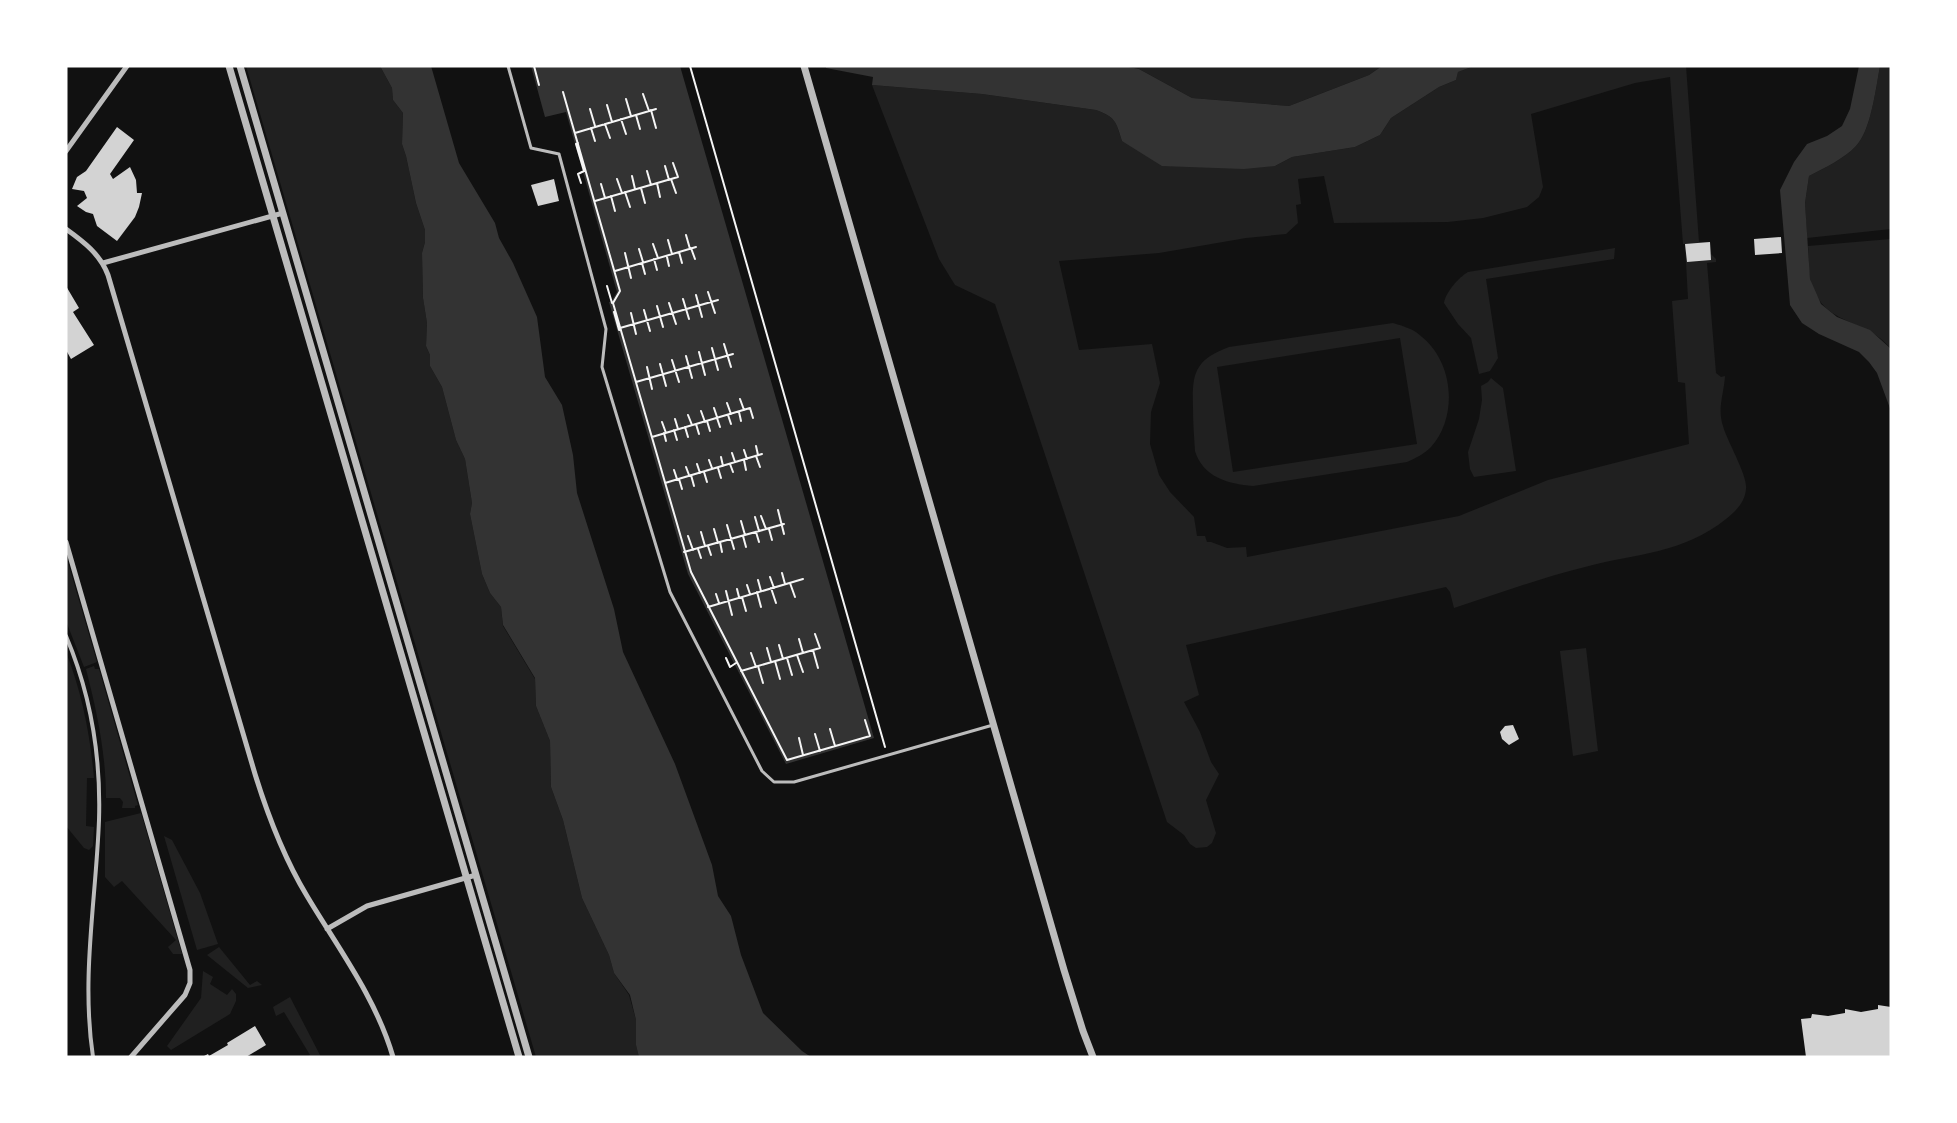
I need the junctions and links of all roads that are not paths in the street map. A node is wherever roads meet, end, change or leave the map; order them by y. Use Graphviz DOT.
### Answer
graph roads {
  1 [pos="128,66"];
  2 [pos="229,66"];
  3 [pos="240,66"];
  4 [pos="508,66"];
  5 [pos="804,66"];
  6 [pos="66,151"];
  7 [pos="283,213"];
  8 [pos="273,216"];
  9 [pos="66,229"];
  10 [pos="103,263"];
  11 [pos="66,542"];
  12 [pos="66,636"];
  13 [pos="994,725"];
  14 [pos="476,875"];
  15 [pos="467,877"];
  16 [pos="327,929"];
  17 [pos="93,1057"];
  18 [pos="131,1057"];
  19 [pos="393,1057"];
  20 [pos="519,1057"];
  21 [pos="529,1057"];
  22 [pos="1094,1057"];
  1 -- 6 [label="street"];
  2 -- 8 [label="street"];
  3 -- 7 [label="street"];
  4 -- 13 [label="lane"];
  5 -- 13 [label="street"];
  7 -- 8 [label="street"];
  7 -- 14 [label="street"];
  8 -- 10 [label="street"];
  8 -- 15 [label="street"];
  9 -- 10 [label="street"];
  10 -- 16 [label="street"];
  11 -- 18 [label="street"];
  12 -- 17 [label="street"];
  13 -- 22 [label="street"];
  14 -- 15 [label="street"];
  14 -- 21 [label="street"];
  15 -- 16 [label="street"];
  15 -- 20 [label="street"];
  16 -- 19 [label="street"];
}
